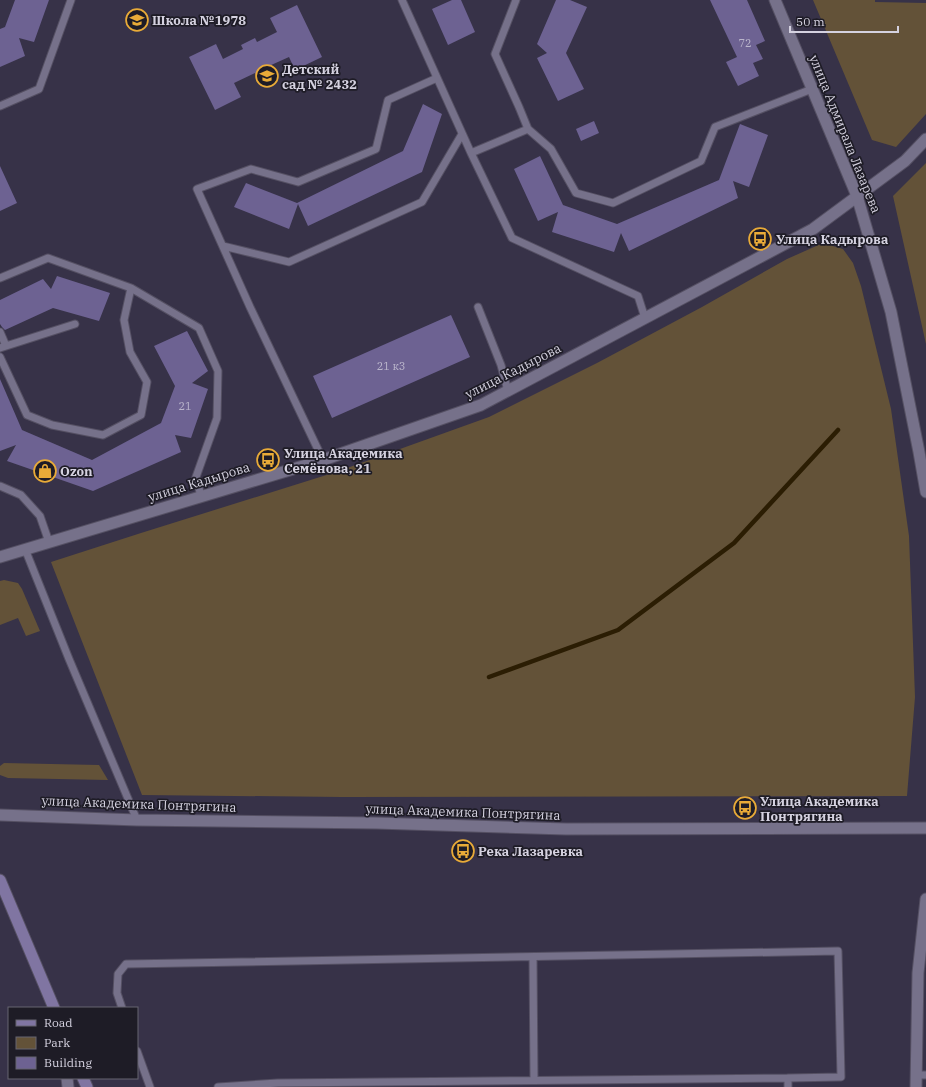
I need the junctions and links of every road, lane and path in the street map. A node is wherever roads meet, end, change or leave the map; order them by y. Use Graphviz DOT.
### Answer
graph roads {
  1 [pos="71,0"];
  2 [pos="402,0"];
  3 [pos="516,0"];
  4 [pos="776,1"];
  5 [pos="437,78"];
  6 [pos="812,89"];
  7 [pos="0,106"];
  8 [pos="528,129"];
  9 [pos="462,134"];
  10 [pos="926,139"];
  11 [pos="471,153"];
  12 [pos="857,196"];
  13 [pos="223,246"];
  14 [pos="0,278"];
  15 [pos="132,288"];
  16 [pos="478,307"];
  17 [pos="645,318"];
  18 [pos="76,324"];
  19 [pos="0,332"];
  20 [pos="3,347"];
  21 [pos="0,357"];
  22 [pos="508,391"];
  23 [pos="323,460"];
  24 [pos="0,486"];
  25 [pos="926,492"];
  26 [pos="201,496"];
  27 [pos="49,542"];
  28 [pos="25,549"];
  29 [pos="0,557"];
  30 [pos="0,815"];
  31 [pos="137,820"];
  32 [pos="926,828"];
  33 [pos="0,880"];
  34 [pos="926,899"];
  35 [pos="533,957"];
  36 [pos="53,1007"];
  37 [pos="122,1007"];
  38 [pos="138,1054"];
  39 [pos="921,1075"];
  40 [pos="788,1078"];
  41 [pos="534,1080"];
  42 [pos="565,1083"];
  43 [pos="150,1087"];
  44 [pos="218,1087"];
  45 [pos="788,1087"];
  46 [pos="916,1087"];
  1 -- 7 [label="lane"];
  2 -- 5 [label="lane"];
  3 -- 8 [label="lane"];
  4 -- 6 [label="street, улица Адмирала Лазарева"];
  5 -- 9 [label="lane"];
  5 -- 13 [label="lane"];
  6 -- 8 [label="lane"];
  6 -- 12 [label="street, улица Адмирала Лазарева"];
  8 -- 11 [label="lane"];
  9 -- 11 [label="lane"];
  9 -- 13 [label="lane"];
  10 -- 12 [label="street, улица Кадырова"];
  11 -- 17 [label="lane"];
  12 -- 17 [label="street, улица Кадырова"];
  12 -- 25 [label="street, улица Адмирала Лазарева"];
  13 -- 23 [label="lane"];
  14 -- 15 [label="lane"];
  15 -- 21 [label="lane"];
  15 -- 26 [label="lane"];
  16 -- 22 [label="lane"];
  17 -- 22 [label="street, улица Кадырова"];
  18 -- 20 [label="lane"];
  19 -- 20 [label="lane"];
  22 -- 23 [label="street, улица Кадырова"];
  23 -- 26 [label="street, улица Кадырова"];
  24 -- 27 [label="lane"];
  26 -- 27 [label="street, улица Кадырова"];
  27 -- 28 [label="street, улица Кадырова"];
  28 -- 29 [label="street, улица Кадырова"];
  28 -- 31 [label="lane"];
  30 -- 31 [label="street, улица Академика Понтрягина"];
  31 -- 32 [label="street, улица Академика Понтрягина"];
  33 -- 36 [label="main road"];
  34 -- 39 [label="street"];
  35 -- 37 [label="lane"];
  35 -- 40 [label="lane"];
  35 -- 41 [label="lane"];
  38 -- 43 [label="lane"];
  39 -- 46 [label="street"];
  40 -- 42 [label="lane"];
  40 -- 45 [label="lane"];
  41 -- 42 [label="lane"];
  41 -- 44 [label="lane"];
}
